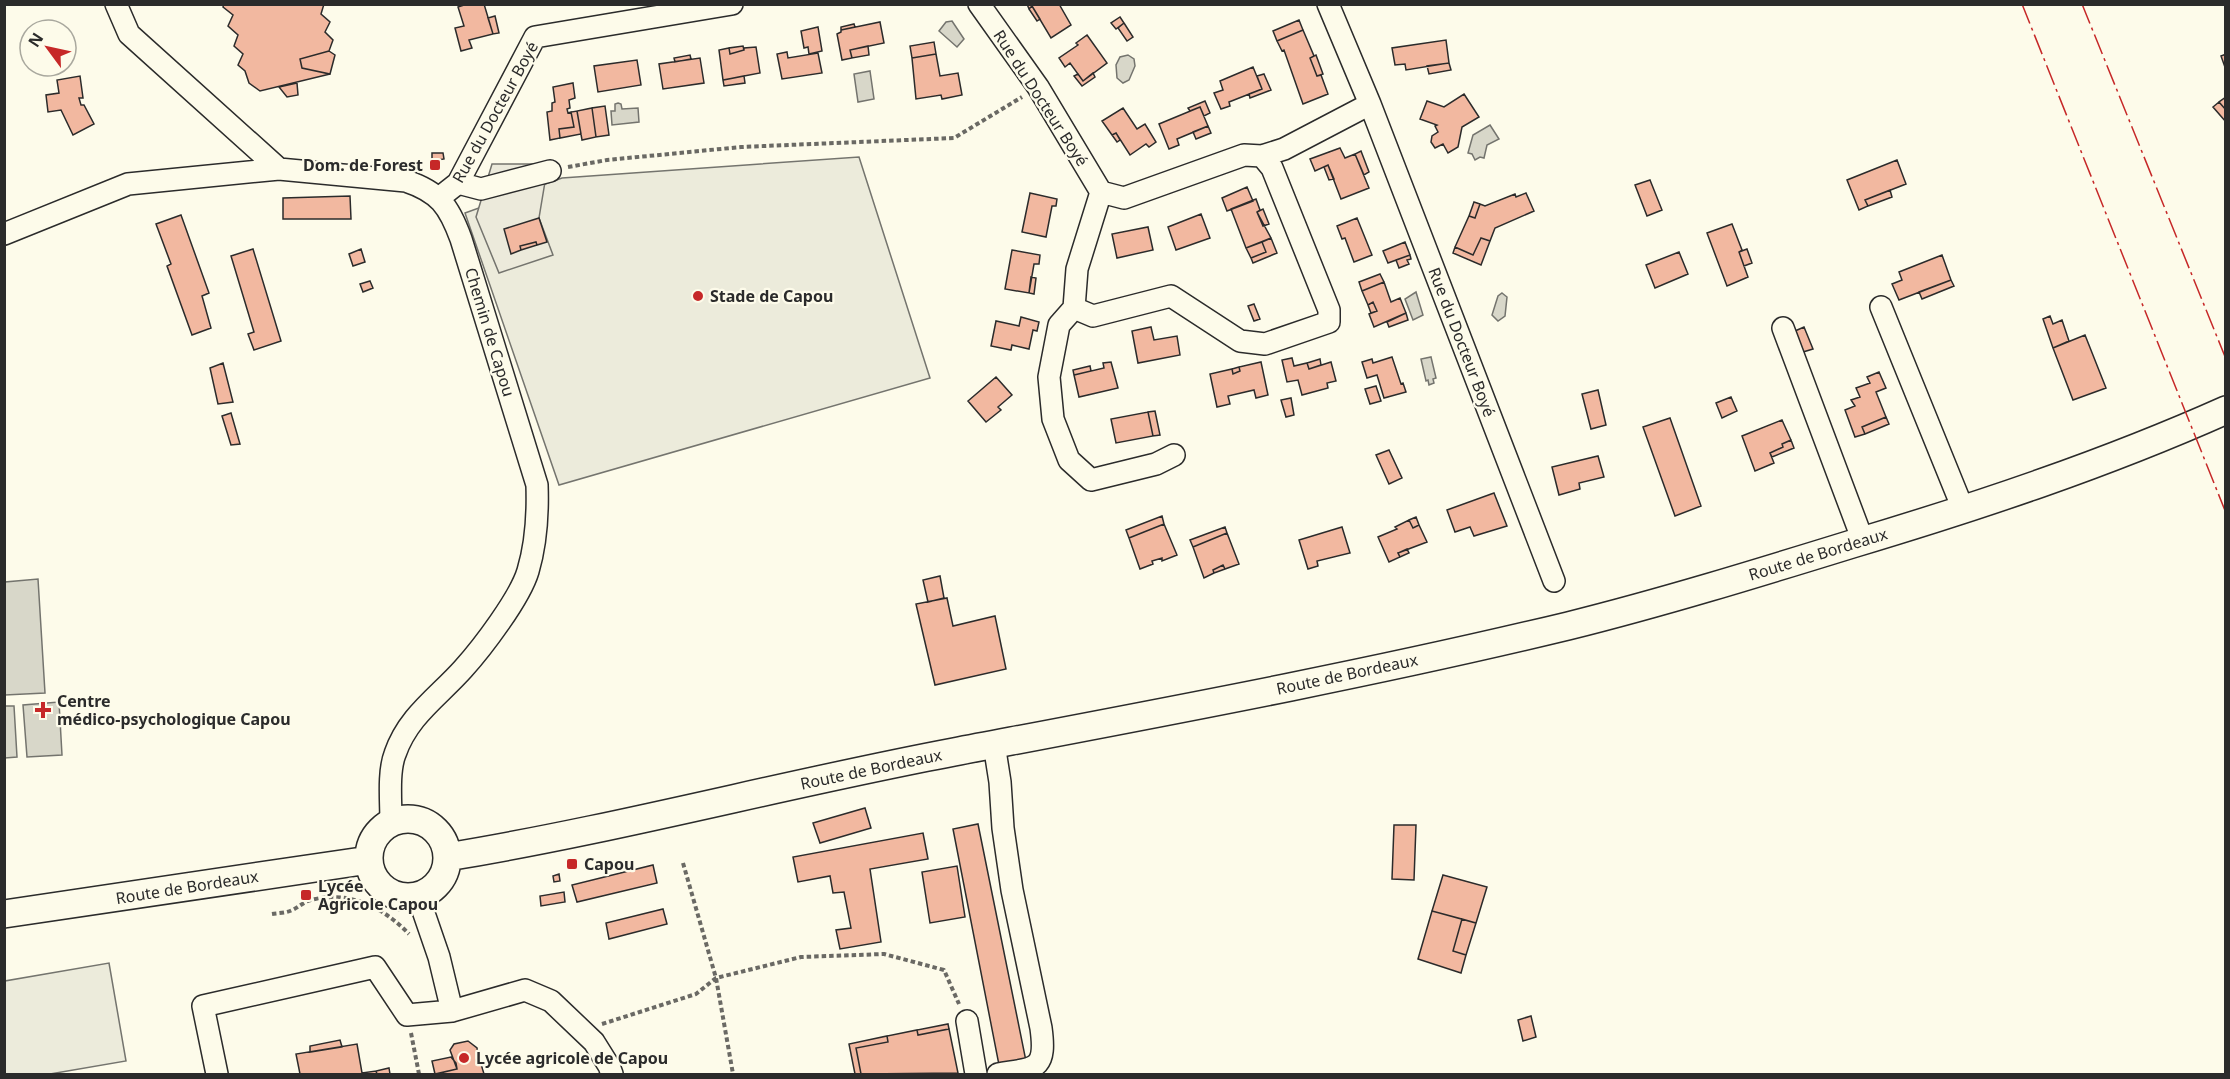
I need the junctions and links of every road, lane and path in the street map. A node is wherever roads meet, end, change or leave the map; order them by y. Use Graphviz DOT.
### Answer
graph roads {
  1 [pos="116,4"];
  2 [pos="732,4"];
  3 [pos="979,4"];
  4 [pos="1328,4"];
  5 [pos="1038,87"];
  6 [pos="1370,104"];
  7 [pos="1262,156"];
  8 [pos="279,169"];
  9 [pos="550,171"];
  10 [pos="458,183"];
  11 [pos="1101,192"];
  12 [pos="439,198"];
  13 [pos="4,234"];
  14 [pos="1881,307"];
  15 [pos="1074,309"];
  16 [pos="1783,328"];
  17 [pos="2226,410"];
  18 [pos="1174,455"];
  19 [pos="1963,510"];
  20 [pos="1863,541"];
  21 [pos="1554,580"];
  22 [pos="994,744"];
  23 [pos="391,822"];
  24 [pos="447,857"];
  25 [pos="369,860"];
  26 [pos="683,862"];
  27 [pos="418,896"];
  28 [pos="4,914"];
  29 [pos="272,914"];
  30 [pos="411,935"];
  31 [pos="716,978"];
  32 [pos="452,1011"];
  33 [pos="407,1015"];
  34 [pos="967,1021"];
  35 [pos="581,1030"];
  36 [pos="217,1074"];
  37 [pos="419,1074"];
  38 [pos="612,1074"];
  39 [pos="733,1074"];
  40 [pos="976,1074"];
  41 [pos="998,1074"];
  1 -- 8 [label="street"];
  2 -- 10 [label="street, Rue du Docteur Boyé"];
  3 -- 5 [label="street, Rue du Docteur Boyé"];
  4 -- 6 [label="street, Rue du Docteur Boyé"];
  5 -- 9 [label="path"];
  5 -- 11 [label="street, Rue du Docteur Boyé"];
  6 -- 7 [label="street"];
  6 -- 21 [label="street, Rue du Docteur Boyé"];
  7 -- 11 [label="street"];
  7 -- 15 [label="street"];
  8 -- 12 [label="street, Chemin de Capou"];
  8 -- 13 [label="street, Chemin de Capou"];
  9 -- 10 [label="street"];
  10 -- 12 [label="street, Rue du Docteur Boyé"];
  11 -- 15 [label="street"];
  12 -- 23 [label="street, Chemin de Capou"];
  14 -- 19 [label="street"];
  15 -- 18 [label="street"];
  16 -- 20 [label="street"];
  17 -- 19 [label="main road, Route de Bordeaux"];
  19 -- 20 [label="main road, Route de Bordeaux"];
  20 -- 22 [label="main road, Route de Bordeaux"];
  22 -- 24 [label="main road, Route de Bordeaux"];
  22 -- 41 [label="street"];
  23 -- 24 [label="main road"];
  23 -- 25 [label="main road"];
  24 -- 27 [label="main road"];
  25 -- 27 [label="main road"];
  25 -- 28 [label="main road, Route de Bordeaux"];
  26 -- 31 [label="path"];
  27 -- 32 [label="street"];
  29 -- 30 [label="path"];
  31 -- 34 [label="path"];
  31 -- 35 [label="path"];
  31 -- 39 [label="path"];
  32 -- 33 [label="street"];
  32 -- 35 [label="street"];
  33 -- 36 [label="street"];
  33 -- 37 [label="path"];
  34 -- 40 [label="street"];
  35 -- 38 [label="street"];
}
